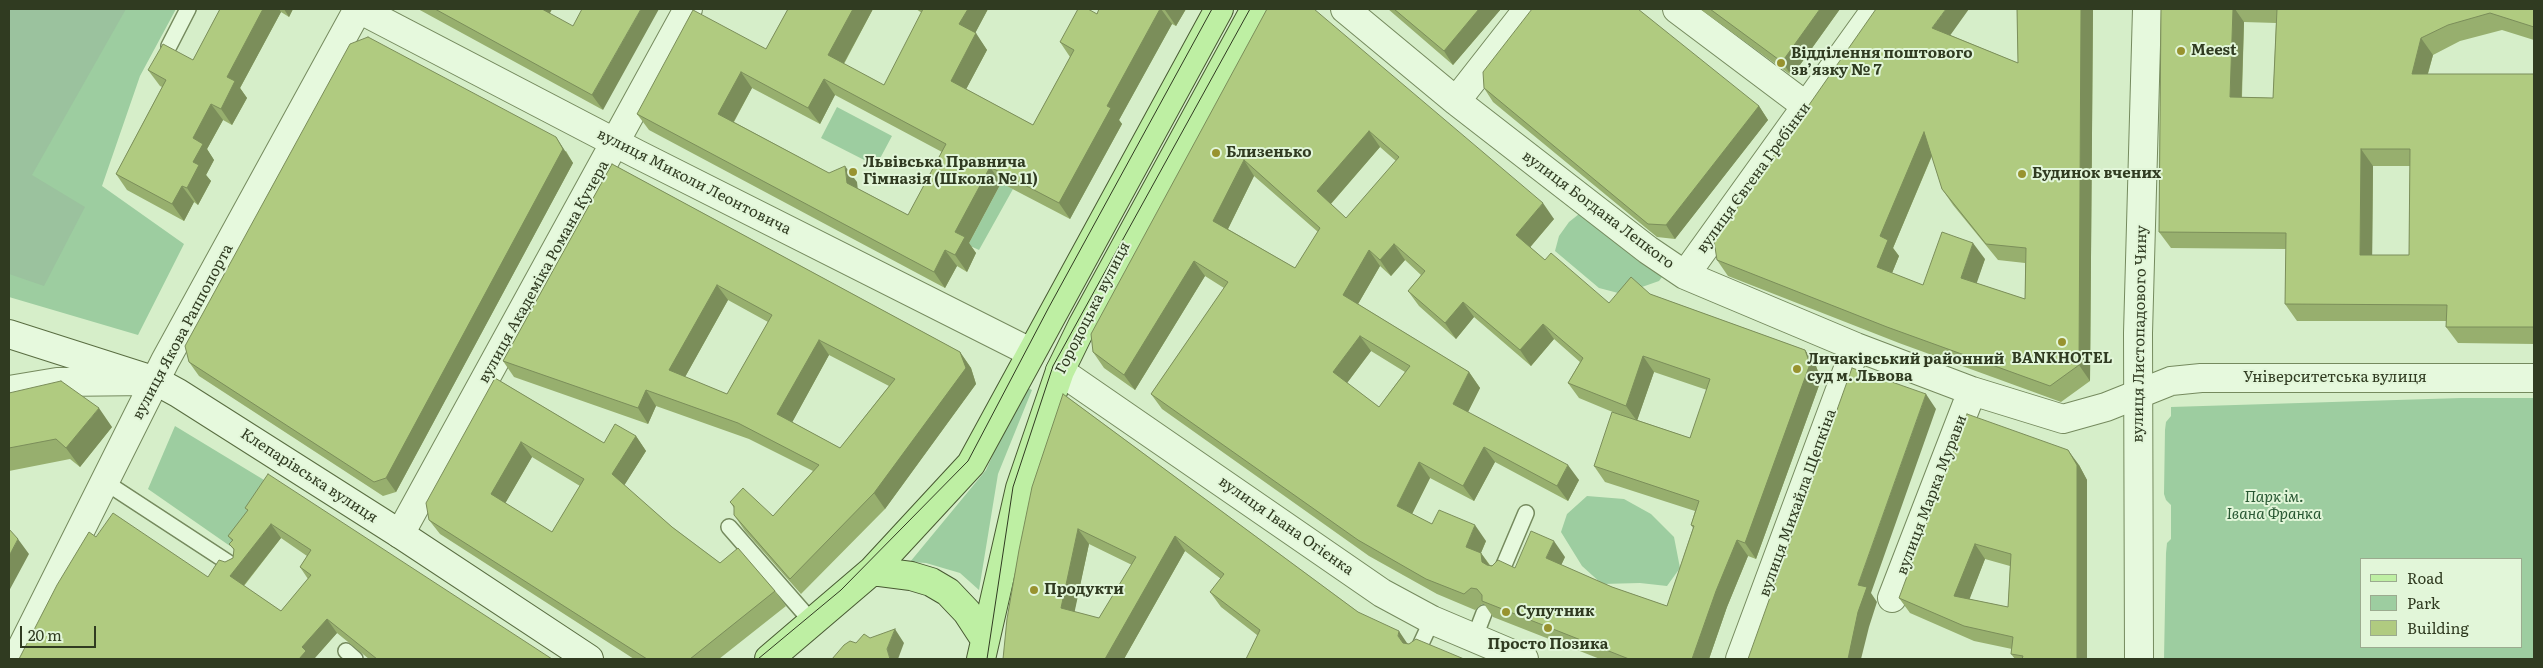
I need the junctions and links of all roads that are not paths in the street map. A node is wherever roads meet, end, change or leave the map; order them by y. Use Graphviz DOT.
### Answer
graph roads {
  1 [pos="188,9"];
  2 [pos="359,9"];
  3 [pos="688,9"];
  4 [pos="1218,9"];
  5 [pos="1255,9"];
  6 [pos="1345,9"];
  7 [pos="1528,9"];
  8 [pos="1677,9"];
  9 [pos="1876,9"];
  10 [pos="2147,9"];
  11 [pos="169,46"];
  12 [pos="1456,101"];
  13 [pos="1806,106"];
  14 [pos="615,142"];
  15 [pos="1685,275"];
  16 [pos="9,334"];
  17 [pos="1856,347"];
  18 [pos="1030,352"];
  19 [pos="1060,370"];
  20 [pos="2534,378"];
  21 [pos="156,381"];
  22 [pos="9,390"];
  23 [pos="1972,391"];
  24 [pos="2139,394"];
  25 [pos="105,482"];
  26 [pos="1526,513"];
  27 [pos="729,527"];
  28 [pos="400,534"];
  29 [pos="235,567"];
  30 [pos="872,571"];
  31 [pos="1501,572"];
  32 [pos="1892,598"];
  33 [pos="1484,613"];
  34 [pos="1432,620"];
  35 [pos="813,623"];
  36 [pos="1474,639"];
  37 [pos="982,649"];
  38 [pos="1418,650"];
  39 [pos="16,659"];
  40 [pos="588,659"];
  41 [pos="770,659"];
  42 [pos="1524,659"];
  43 [pos="1740,659"];
  44 [pos="2139,659"];
  1 -- 11 [label="lane"];
  2 -- 14 [label="street, вулиця Миколи Леонтовича"];
  2 -- 21 [label="street, вулиця Якова Раппопорта"];
  3 -- 14 [label="street, вулиця Академіка Романа Кучера"];
  4 -- 18 [label="main road"];
  5 -- 19 [label="main road, Городоцька вулиця"];
  6 -- 12 [label="street, вулиця Богдана Лепкого"];
  7 -- 12 [label="street"];
  8 -- 13 [label="street"];
  9 -- 13 [label="street, вулиця Євгена Гребінки"];
  10 -- 24 [label="street, вулиця Листопадового Чину"];
  12 -- 15 [label="street, вулиця Богдана Лепкого"];
  13 -- 15 [label="street, вулиця Євгена Гребінки"];
  14 -- 18 [label="street, вулиця Миколи Леонтовича"];
  14 -- 28 [label="street, вулиця Академіка Романа Кучера"];
  15 -- 17 [label="street, вулиця Богдана Лепкого"];
  16 -- 21 [label="street, Клепарівська вулиця"];
  17 -- 23 [label="street, вулиця Богдана Лепкого"];
  17 -- 43 [label="street, вулиця Михайла Щепкіна"];
  18 -- 30 [label="main road"];
  19 -- 34 [label="street, вулиця Івана Огієнка"];
  19 -- 37 [label="main road, Городоцька вулиця"];
  20 -- 24 [label="street, Університетська вулиця"];
  21 -- 22 [label="street"];
  21 -- 25 [label="street, вулиця Якова Раппопорта"];
  21 -- 28 [label="street, Клепарівська вулиця"];
  23 -- 24 [label="street, вулиця Богдана Лепкого"];
  23 -- 32 [label="street, вулиця Марка Мурави"];
  24 -- 44 [label="street, вулиця Листопадового Чину"];
  25 -- 29 [label="lane"];
  25 -- 39 [label="street, вулиця Якова Раппопорта"];
  26 -- 31 [label="lane"];
  27 -- 35 [label="lane"];
  28 -- 40 [label="street, Клепарівська вулиця"];
  30 -- 35 [label="main road"];
  30 -- 37 [label="main road"];
  33 -- 36 [label="lane"];
  34 -- 36 [label="street, вулиця Івана Огієнка"];
  34 -- 38 [label="lane"];
  35 -- 41 [label="main road"];
  36 -- 42 [label="street, вулиця Івана Огієнка"];
}
